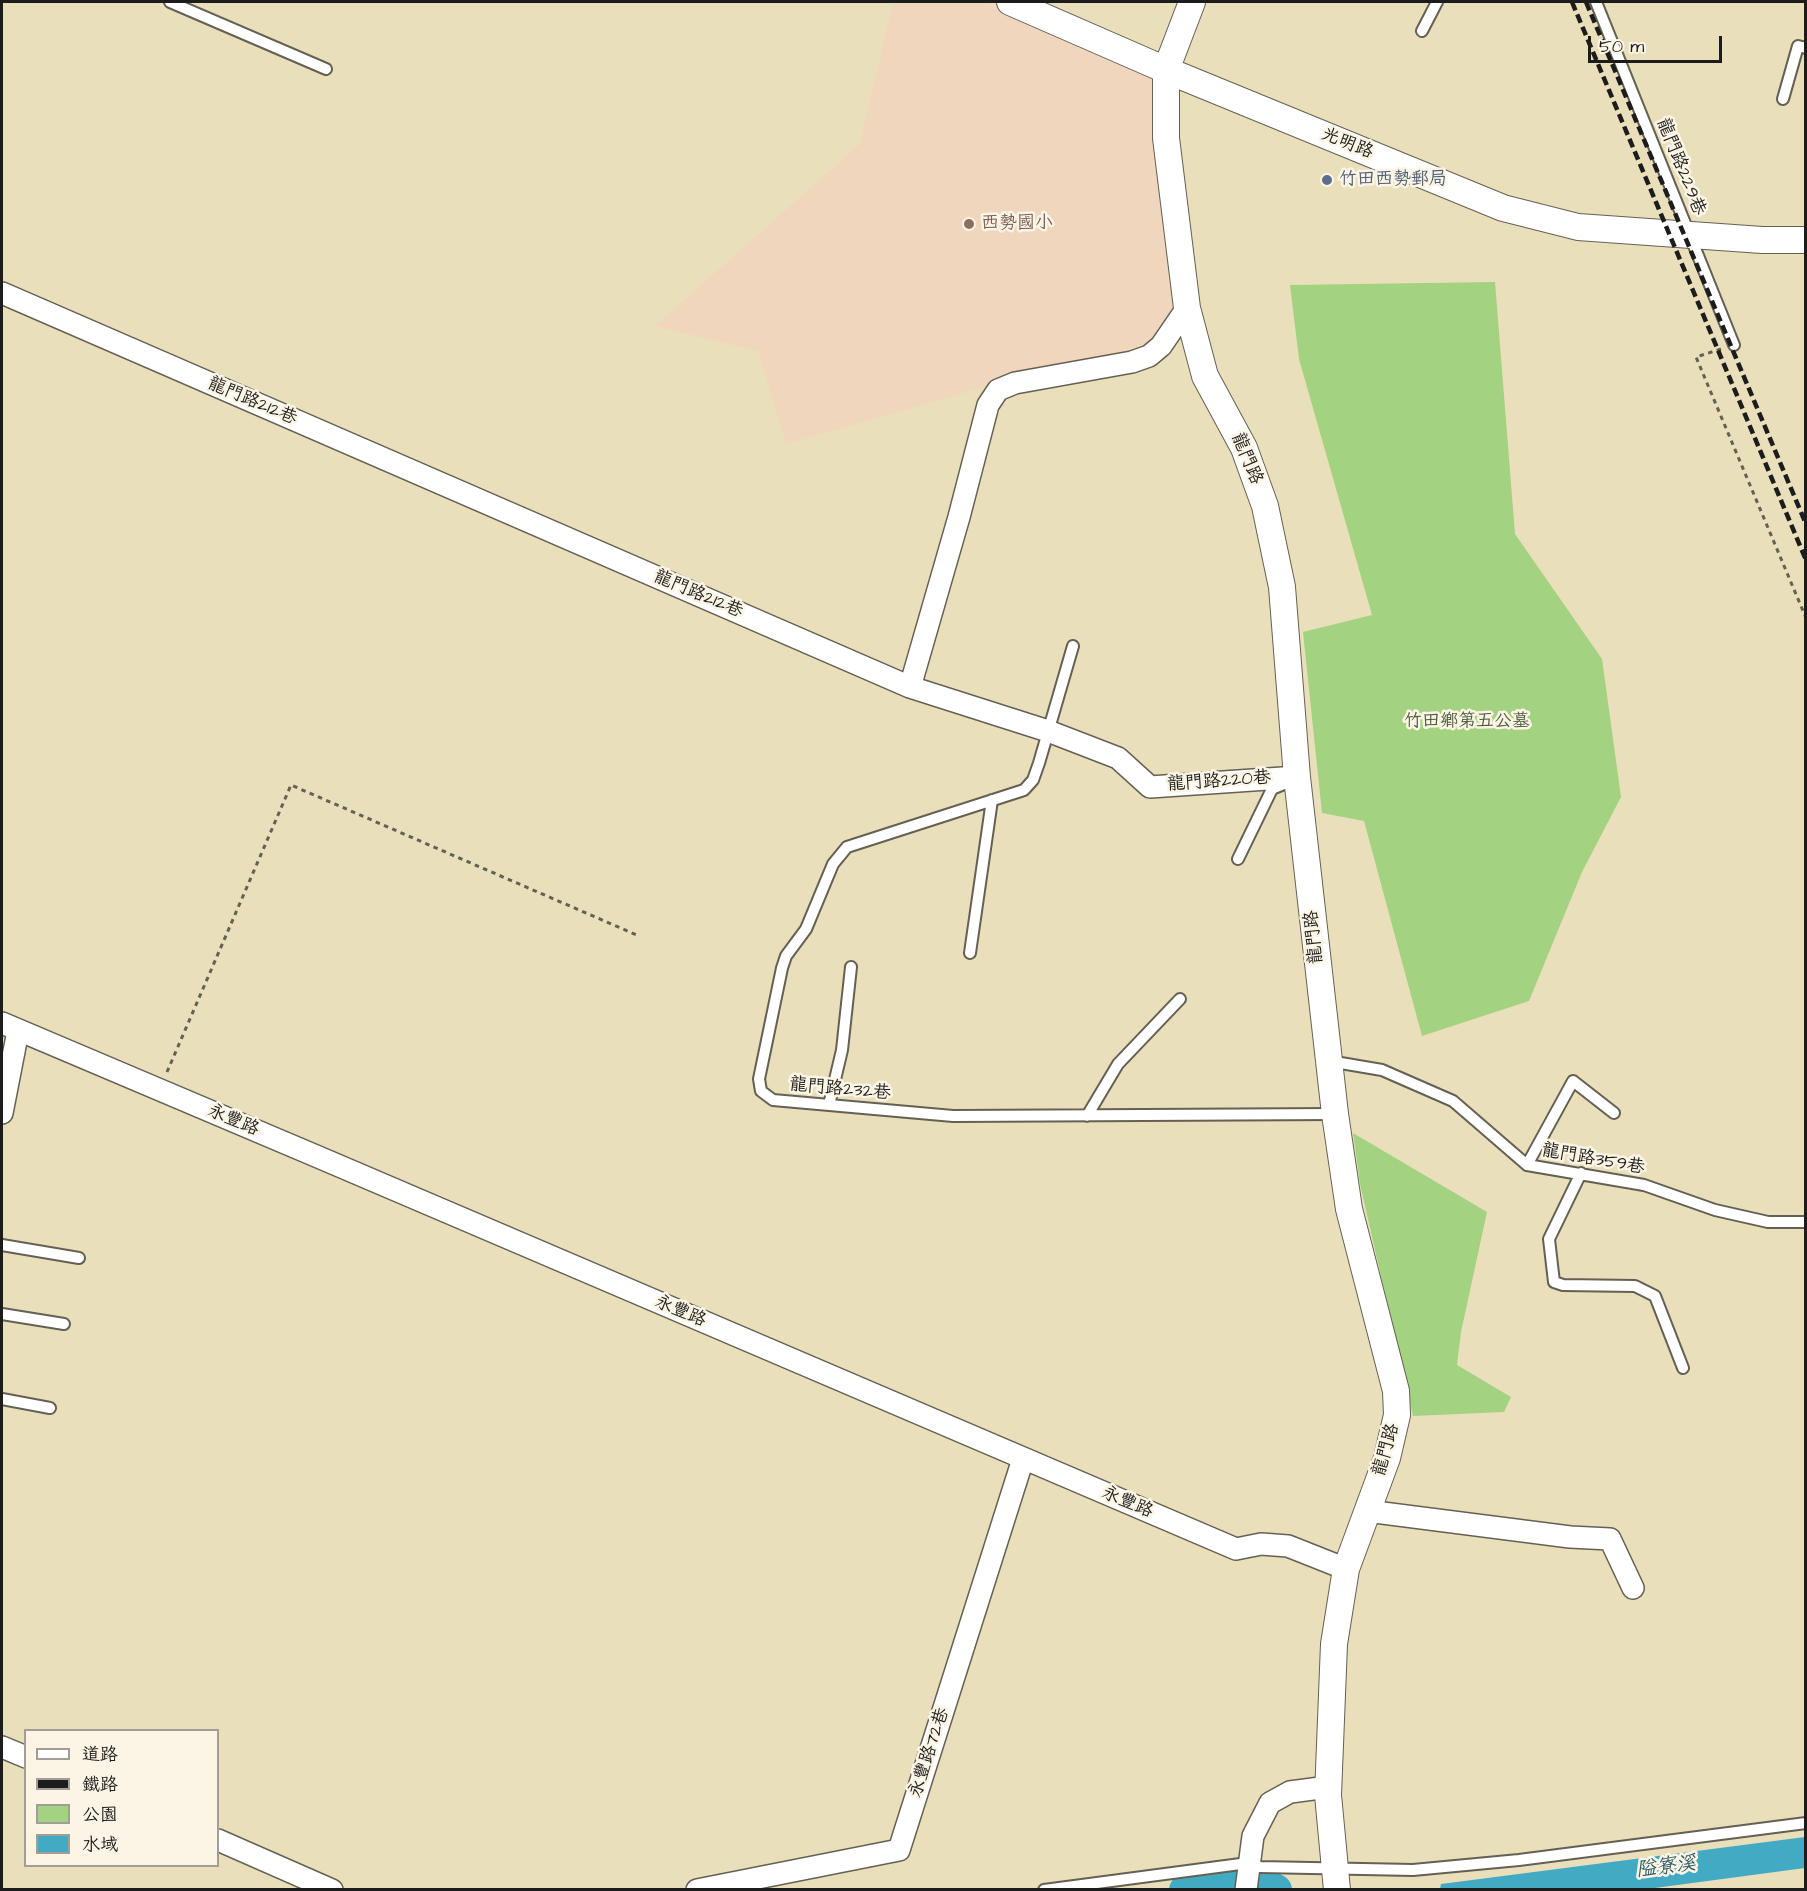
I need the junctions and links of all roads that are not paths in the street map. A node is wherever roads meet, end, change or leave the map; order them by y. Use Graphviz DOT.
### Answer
graph roads {
  1 [pos="170,2"];
  2 [pos="1010,2"];
  3 [pos="1192,2"];
  4 [pos="1437,2"];
  5 [pos="1596,2"];
  6 [pos="1422,31"];
  7 [pos="1806,48"];
  8 [pos="326,69"];
  9 [pos="1166,70"];
  10 [pos="1784,99"];
  11 [pos="1690,236"];
  12 [pos="1806,240"];
  13 [pos="2,293"];
  14 [pos="1187,308"];
  15 [pos="1734,345"];
  16 [pos="1073,646"];
  17 [pos="909,687"];
  18 [pos="1048,731"];
  19 [pos="1297,777"];
  20 [pos="992,800"];
  21 [pos="1238,859"];
  22 [pos="970,953"];
  23 [pos="851,967"];
  24 [pos="1180,999"];
  25 [pos="10,1027"];
  26 [pos="1328,1061"];
  27 [pos="829,1105"];
  28 [pos="2,1113"];
  29 [pos="1614,1113"];
  30 [pos="1335,1114"];
  31 [pos="1087,1116"];
  32 [pos="1527,1165"];
  33 [pos="1581,1173"];
  34 [pos="1806,1222"];
  35 [pos="2,1245"];
  36 [pos="79,1257"];
  37 [pos="2,1314"];
  38 [pos="64,1324"];
  39 [pos="1683,1368"];
  40 [pos="2,1399"];
  41 [pos="50,1408"];
  42 [pos="1023,1459"];
  43 [pos="1367,1511"];
  44 [pos="1346,1569"];
  45 [pos="1633,1588"];
  46 [pos="2,1747"];
  47 [pos="24,1756"];
  48 [pos="1328,1788"];
  49 [pos="1806,1823"];
  50 [pos="219,1840"];
  51 [pos="1247,1876"];
  52 [pos="1336,1879"];
  53 [pos="332,1890"];
  54 [pos="697,1890"];
  55 [pos="1044,1890"];
  1 -- 8 [label="lane"];
  2 -- 9 [label="street, 光明路"];
  3 -- 9 [label="street, 龍門路"];
  4 -- 6 [label="lane"];
  5 -- 11 [label="lane, 龍門路229巷"];
  7 -- 10 [label="lane"];
  9 -- 11 [label="street, 光明路"];
  9 -- 14 [label="street, 龍門路"];
  11 -- 12 [label="street, 光明路"];
  11 -- 15 [label="lane, 龍門路229巷"];
  13 -- 17 [label="street, 龍門路212巷"];
  14 -- 17 [label="street"];
  14 -- 19 [label="street, 龍門路"];
  16 -- 18 [label="lane"];
  17 -- 18 [label="street, 龍門路220巷"];
  18 -- 19 [label="street, 龍門路220巷"];
  18 -- 20 [label="lane"];
  19 -- 21 [label="lane"];
  19 -- 26 [label="street, 龍門路"];
  20 -- 22 [label="lane"];
  20 -- 27 [label="lane, 龍門路232巷"];
  23 -- 27 [label="lane"];
  24 -- 31 [label="lane"];
  25 -- 28 [label="street, 永豐路"];
  25 -- 42 [label="street, 永豐路"];
  26 -- 30 [label="street, 龍門路"];
  26 -- 32 [label="lane, 龍門路359巷"];
  27 -- 31 [label="lane, 龍門路232巷"];
  29 -- 32 [label="lane"];
  30 -- 31 [label="lane, 龍門路232巷"];
  30 -- 43 [label="street, 龍門路"];
  32 -- 33 [label="lane, 龍門路359巷"];
  33 -- 34 [label="lane, 龍門路359巷"];
  33 -- 39 [label="lane"];
  35 -- 36 [label="lane"];
  37 -- 38 [label="lane"];
  40 -- 41 [label="lane"];
  42 -- 44 [label="street, 永豐路"];
  42 -- 54 [label="street, 永豐路72巷"];
  43 -- 44 [label="street, 龍門路"];
  43 -- 45 [label="street"];
  44 -- 48 [label="street, 龍門路"];
  46 -- 47 [label="street"];
  48 -- 51 [label="street"];
  48 -- 52 [label="street, 龍門路"];
  49 -- 52 [label="lane"];
  50 -- 53 [label="street"];
  51 -- 52 [label="lane"];
  51 -- 55 [label="lane"];
}
